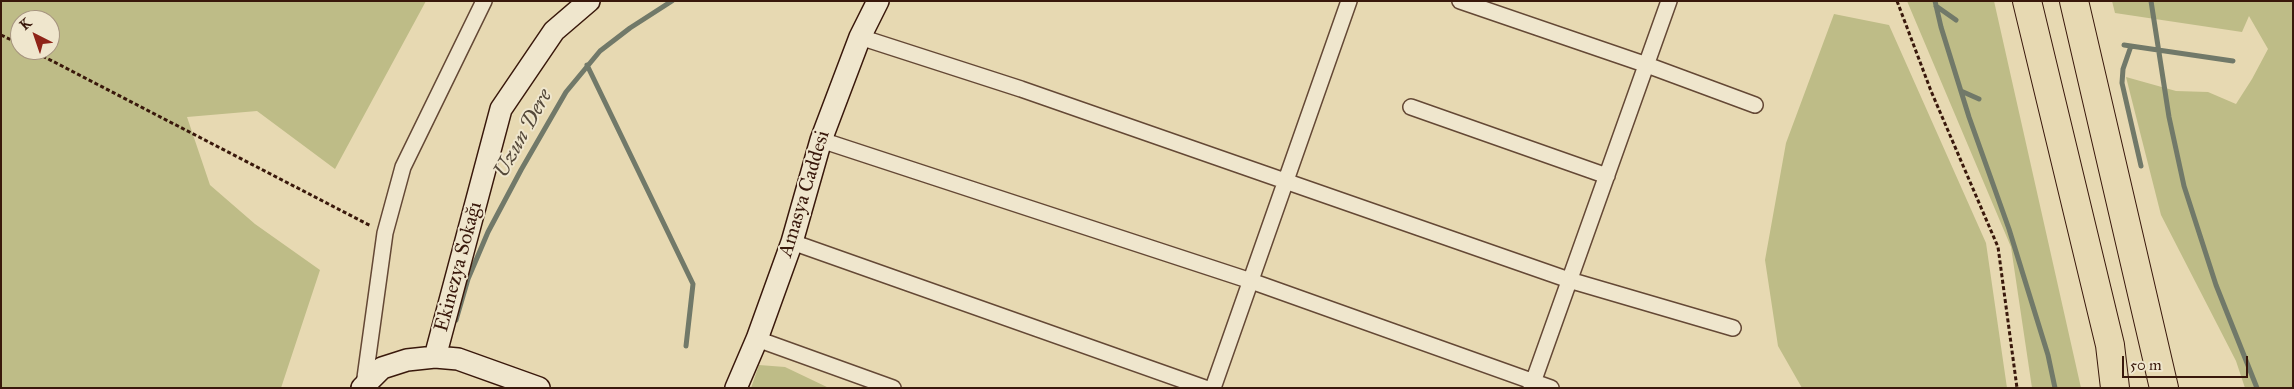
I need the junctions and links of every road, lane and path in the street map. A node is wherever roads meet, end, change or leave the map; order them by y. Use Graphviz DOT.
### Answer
graph roads {
  1 [pos="484,1"];
  2 [pos="589,1"];
  3 [pos="878,1"];
  4 [pos="1349,1"];
  5 [pos="1460,1"];
  6 [pos="1669,1"];
  7 [pos="1897,1"];
  8 [pos="2026,1"];
  9 [pos="2074,1"];
  10 [pos="860,37"];
  11 [pos="50,60"];
  12 [pos="1647,66"];
  13 [pos="1755,105"];
  14 [pos="1411,107"];
  15 [pos="821,140"];
  16 [pos="1607,176"];
  17 [pos="1286,180"];
  18 [pos="384,233"];
  19 [pos="792,242"];
  20 [pos="1569,280"];
  21 [pos="1251,281"];
  22 [pos="1733,328"];
  23 [pos="756,340"];
  24 [pos="434,357"];
  25 [pos="1532,384"];
  26 [pos="363,386"];
  27 [pos="539,388"];
  28 [pos="736,388"];
  29 [pos="894,388"];
  30 [pos="1205,388"];
  31 [pos="1213,388"];
  32 [pos="1551,388"];
  33 [pos="2017,388"];
  34 [pos="2116,388"];
  35 [pos="2164,388"];
  1 -- 18 [label="street"];
  2 -- 24 [label="main road, Ekinezya Sokağı"];
  3 -- 10 [label="main road, Amasya Caddesi"];
  4 -- 17 [label="street"];
  5 -- 12 [label="street"];
  6 -- 12 [label="street"];
  7 -- 33 [label="path"];
  8 -- 34 [label="highway"];
  9 -- 35 [label="highway"];
  10 -- 15 [label="main road, Amasya Caddesi"];
  10 -- 17 [label="street"];
  11 -- 18 [label="path"];
  12 -- 13 [label="street"];
  12 -- 16 [label="street"];
  14 -- 16 [label="street"];
  15 -- 19 [label="main road, Amasya Caddesi"];
  15 -- 21 [label="street"];
  16 -- 20 [label="street"];
  17 -- 20 [label="street"];
  17 -- 21 [label="street"];
  18 -- 26 [label="street"];
  19 -- 23 [label="main road, Amasya Caddesi"];
  19 -- 30 [label="street"];
  20 -- 22 [label="street"];
  20 -- 25 [label="street"];
  21 -- 25 [label="street"];
  21 -- 31 [label="street"];
  23 -- 28 [label="main road, Amasya Caddesi"];
  23 -- 29 [label="street"];
  24 -- 26 [label="main road"];
  24 -- 27 [label="main road"];
  25 -- 32 [label="street"];
}
